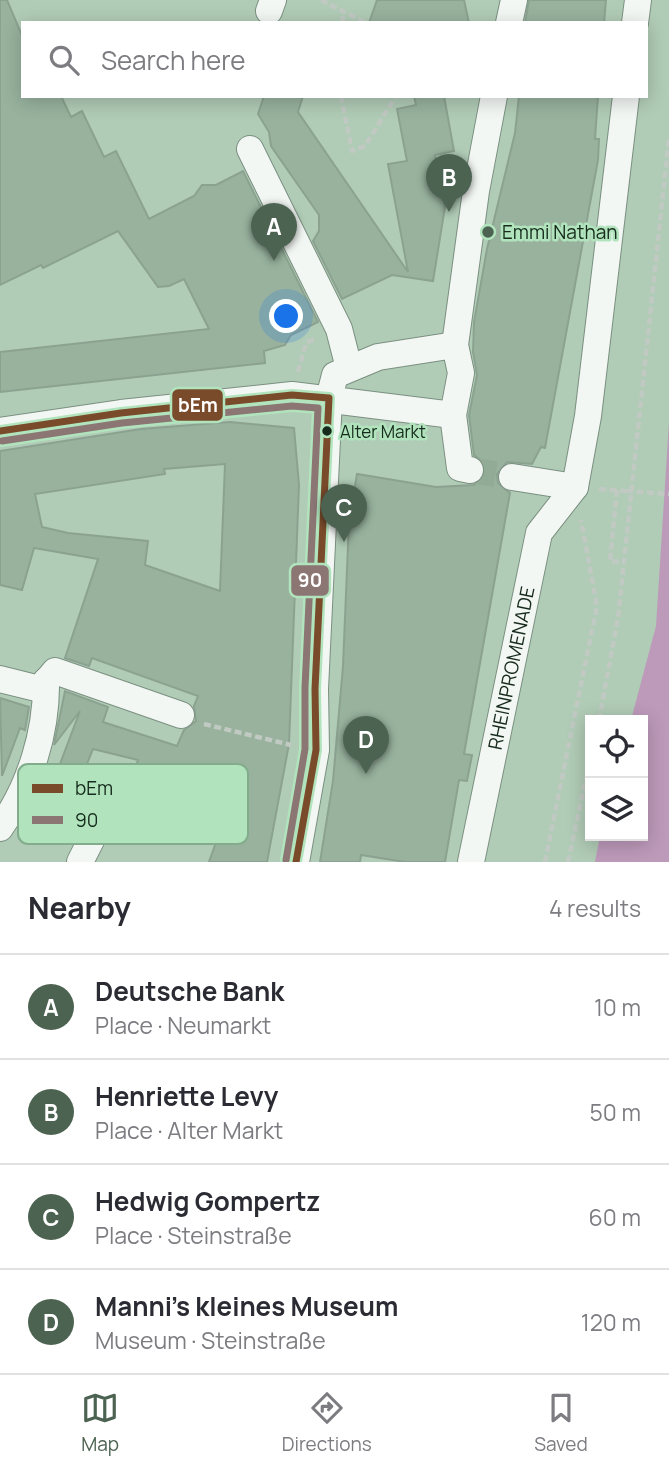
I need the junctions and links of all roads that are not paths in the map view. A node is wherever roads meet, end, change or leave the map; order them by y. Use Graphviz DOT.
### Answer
graph roads {
  1 [pos="514,0"];
  2 [pos="638,0"];
  3 [pos="509,21"];
  4 [pos="635,21"];
  5 [pos="494,98"];
  6 [pos="626,98"];
  7 [pos="250,149"];
  8 [pos="455,345"];
  9 [pos="349,368"];
  10 [pos="329,398"];
  11 [pos="453,415"];
  12 [pos="0,431"];
  13 [pos="465,469"];
  14 [pos="512,477"];
  15 [pos="575,487"];
  16 [pos="0,679"];
  17 [pos="46,681"];
  18 [pos="181,715"];
  19 [pos="32,764"];
  20 [pos="18,795"];
  21 [pos="0,828"];
  22 [pos="89,844"];
  23 [pos="80,862"];
  24 [pos="296,862"];
  25 [pos="471,862"];
  1 -- 3 [label="street"];
  2 -- 4 [label="street"];
  5 -- 8 [label="street"];
  6 -- 15 [label="street, RHEINPROMENADE"];
  7 -- 9 [label="street"];
  8 -- 9 [label="street"];
  8 -- 11 [label="street"];
  9 -- 10 [label="street"];
  10 -- 11 [label="street"];
  10 -- 12 [label="street"];
  10 -- 24 [label="street"];
  11 -- 13 [label="street"];
  14 -- 15 [label="street"];
  15 -- 25 [label="street, RHEINPROMENADE"];
  16 -- 17 [label="street"];
  17 -- 18 [label="street"];
  17 -- 19 [label="street"];
  20 -- 21 [label="street"];
  22 -- 23 [label="street"];
}
